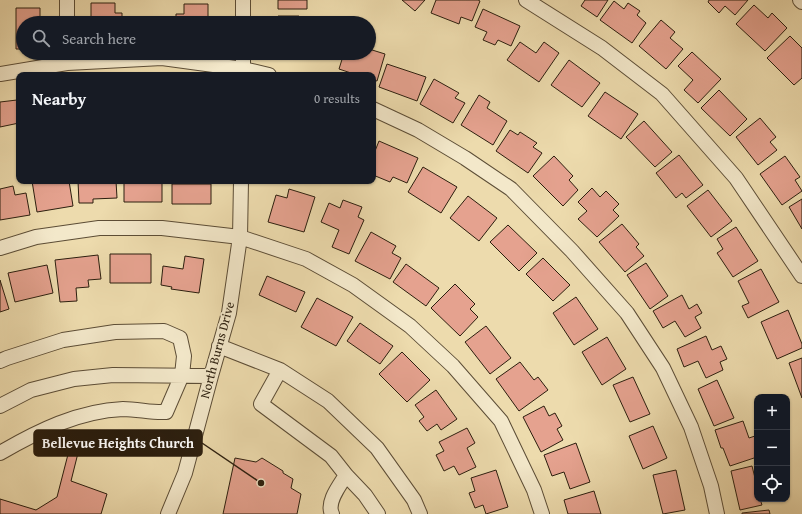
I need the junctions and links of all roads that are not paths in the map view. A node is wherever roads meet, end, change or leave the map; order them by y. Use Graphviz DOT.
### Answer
graph roads {
  1 [pos="67,0"];
  2 [pos="243,0"];
  3 [pos="526,0"];
  4 [pos="67,16"];
  5 [pos="243,16"];
  6 [pos="59,60"];
  7 [pos="174,60"];
  8 [pos="243,60"];
  9 [pos="243,72"];
  10 [pos="0,74"];
  11 [pos="376,110"];
  12 [pos="241,184"];
  13 [pos="240,237"];
  14 [pos="0,248"];
  15 [pos="802,276"];
  16 [pos="219,346"];
  17 [pos="0,361"];
  18 [pos="280,370"];
  19 [pos="182,375"];
  20 [pos="210,376"];
  21 [pos="0,406"];
  22 [pos="0,453"];
  23 [pos="346,475"];
  24 [pos="168,514"];
  25 [pos="332,514"];
  26 [pos="378,514"];
  27 [pos="420,514"];
  28 [pos="542,514"];
  29 [pos="717,514"];
  1 -- 4 [label="street"];
  2 -- 5 [label="street"];
  3 -- 15 [label="street"];
  6 -- 10 [label="street"];
  7 -- 9 [label="street"];
  8 -- 9 [label="street"];
  11 -- 29 [label="street"];
  12 -- 13 [label="street, North Burns Drive"];
  13 -- 14 [label="street"];
  13 -- 16 [label="street, North Burns Drive"];
  13 -- 28 [label="street"];
  16 -- 18 [label="street"];
  16 -- 20 [label="street, North Burns Drive"];
  17 -- 19 [label="street"];
  18 -- 23 [label="street"];
  18 -- 27 [label="street"];
  19 -- 20 [label="street"];
  19 -- 21 [label="street"];
  19 -- 22 [label="street"];
  20 -- 24 [label="street, North Burns Drive"];
  23 -- 25 [label="street"];
  23 -- 26 [label="street"];
}
